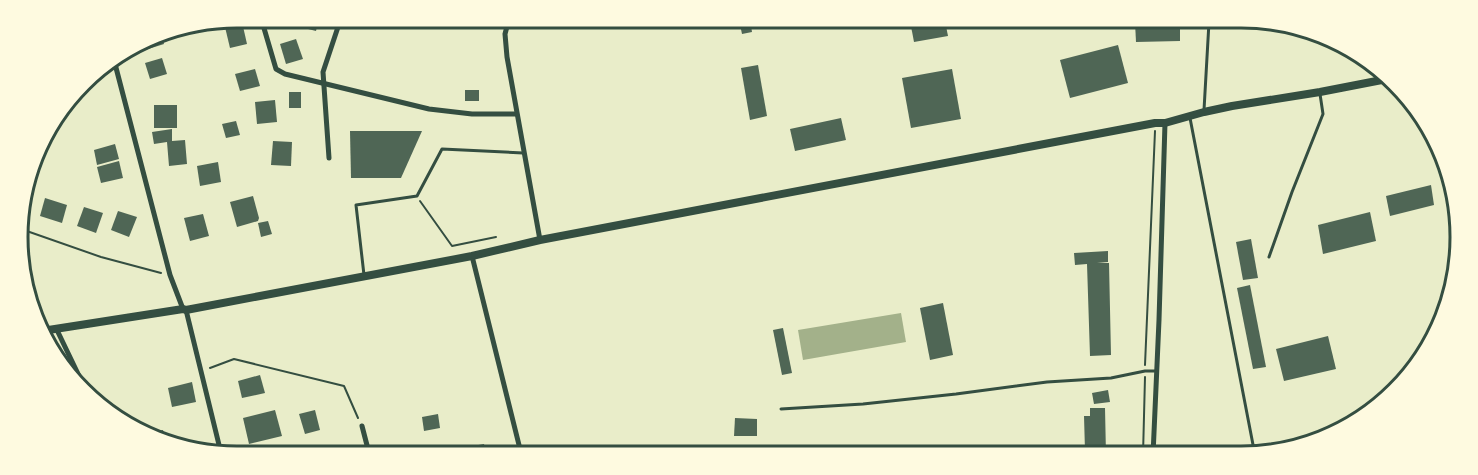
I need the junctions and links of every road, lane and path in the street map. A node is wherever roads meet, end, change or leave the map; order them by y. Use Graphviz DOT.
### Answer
graph roads {
  1 [pos="264,28"];
  2 [pos="338,28"];
  3 [pos="507,28"];
  4 [pos="1209,28"];
  5 [pos="116,68"];
  6 [pos="1377,79"];
  7 [pos="325,84"];
  8 [pos="1320,92"];
  9 [pos="1204,112"];
  10 [pos="516,114"];
  11 [pos="1190,117"];
  12 [pos="1155,123"];
  13 [pos="1166,123"];
  14 [pos="525,153"];
  15 [pos="329,158"];
  16 [pos="417,196"];
  17 [pos="28,232"];
  18 [pos="496,237"];
  19 [pos="540,240"];
  20 [pos="472,256"];
  21 [pos="1269,257"];
  22 [pos="170,275"];
  23 [pos="364,276"];
  24 [pos="184,309"];
  25 [pos="56,328"];
  26 [pos="50,329"];
  27 [pos="76,370"];
  28 [pos="201,371"];
  29 [pos="1145,371"];
  30 [pos="1157,371"];
  31 [pos="781,409"];
  32 [pos="362,426"];
  33 [pos="219,445"];
  34 [pos="367,446"];
  35 [pos="519,446"];
  36 [pos="1143,446"];
  37 [pos="1153,446"];
  38 [pos="1253,446"];
  1 -- 7 [label="street"];
  2 -- 7 [label="street"];
  3 -- 10 [label="street"];
  4 -- 9 [label="lane"];
  5 -- 22 [label="street"];
  6 -- 8 [label="main road"];
  7 -- 10 [label="street"];
  7 -- 15 [label="street"];
  8 -- 9 [label="main road"];
  8 -- 21 [label="lane"];
  9 -- 11 [label="main road"];
  10 -- 14 [label="street"];
  11 -- 13 [label="main road"];
  11 -- 38 [label="lane"];
  12 -- 13 [label="main road"];
  12 -- 19 [label="main road"];
  12 -- 29 [label="path"];
  13 -- 30 [label="street"];
  14 -- 16 [label="lane"];
  14 -- 19 [label="street"];
  16 -- 18 [label="path"];
  16 -- 23 [label="lane"];
  17 -- 22 [label="path"];
  19 -- 20 [label="main road"];
  20 -- 23 [label="main road"];
  20 -- 35 [label="street"];
  22 -- 24 [label="street"];
  23 -- 24 [label="main road"];
  24 -- 25 [label="main road"];
  24 -- 28 [label="street"];
  25 -- 26 [label="main road"];
  25 -- 27 [label="street"];
  28 -- 32 [label="path"];
  28 -- 33 [label="street"];
  29 -- 30 [label="lane"];
  29 -- 31 [label="lane"];
  29 -- 36 [label="path"];
  30 -- 37 [label="street"];
  32 -- 34 [label="street"];
}
